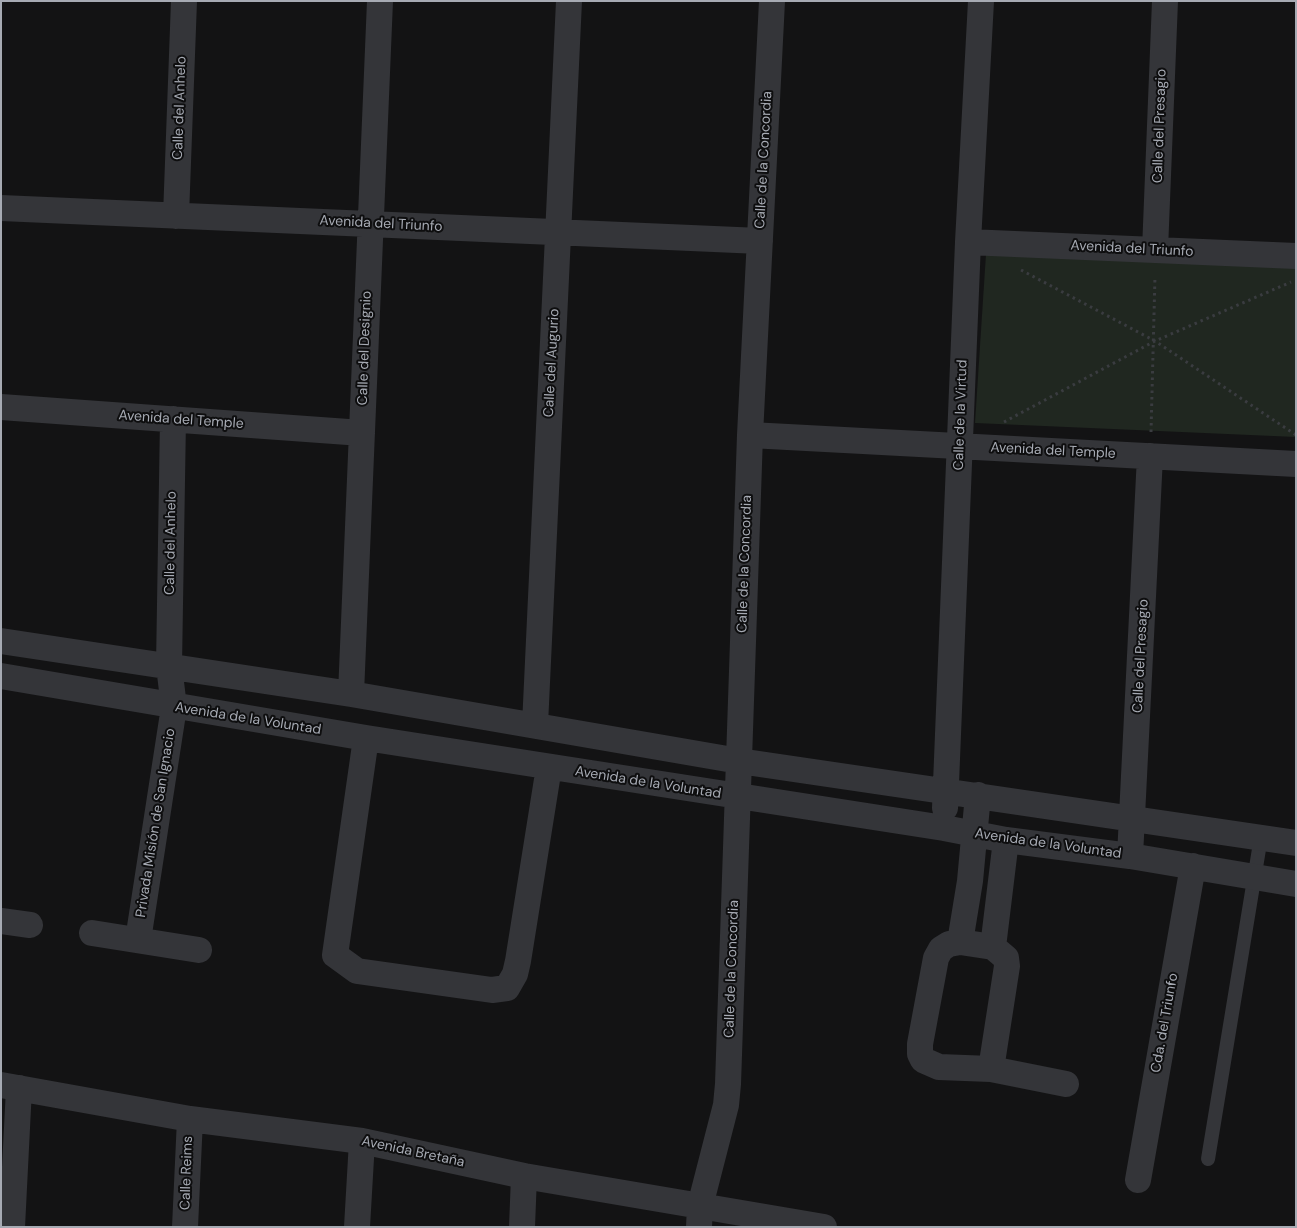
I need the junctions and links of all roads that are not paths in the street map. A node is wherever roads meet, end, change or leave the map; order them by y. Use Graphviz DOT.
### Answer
graph roads {
  1 [pos="184,1"];
  2 [pos="380,1"];
  3 [pos="569,1"];
  4 [pos="772,1"];
  5 [pos="981,1"];
  6 [pos="1165,1"];
  7 [pos="1,208"];
  8 [pos="176,216"];
  9 [pos="371,224"];
  10 [pos="558,232"];
  11 [pos="760,240"];
  12 [pos="968,242"];
  13 [pos="1155,250"];
  14 [pos="1296,256"];
  15 [pos="1,407"];
  16 [pos="173,419"];
  17 [pos="362,433"];
  18 [pos="750,435"];
  19 [pos="960,446"];
  20 [pos="1150,456"];
  21 [pos="1296,464"];
  22 [pos="1,641"];
  23 [pos="169,666"];
  24 [pos="1,676"];
  25 [pos="351,694"];
  26 [pos="174,707"];
  27 [pos="535,726"];
  28 [pos="366,738"];
  29 [pos="739,761"];
  30 [pos="549,768"];
  31 [pos="945,791"];
  32 [pos="978,795"];
  33 [pos="739,798"];
  34 [pos="1133,817"];
  35 [pos="944,828"];
  36 [pos="975,834"];
  37 [pos="1262,837"];
  38 [pos="1006,840"];
  39 [pos="1296,843"];
  40 [pos="1130,856"];
  41 [pos="1193,866"];
  42 [pos="1256,877"];
  43 [pos="970,881"];
  44 [pos="1296,884"];
  45 [pos="1001,885"];
  46 [pos="1,921"];
  47 [pos="30,925"];
  48 [pos="92,933"];
  49 [pos="138,940"];
  50 [pos="960,942"];
  51 [pos="993,947"];
  52 [pos="199,950"];
  53 [pos="991,1069"];
  54 [pos="1066,1084"];
  55 [pos="10,1087"];
  56 [pos="190,1119"];
  57 [pos="362,1141"];
  58 [pos="1208,1160"];
  59 [pos="524,1176"];
  60 [pos="1138,1180"];
  61 [pos="699,1216"];
  62 [pos="12,1227"];
  63 [pos="185,1227"];
  64 [pos="357,1227"];
  65 [pos="522,1227"];
  66 [pos="824,1227"];
  1 -- 8 [label="street, Calle del Anhelo"];
  2 -- 9 [label="street, Calle del Designio"];
  3 -- 10 [label="street, Calle del Augurio"];
  4 -- 11 [label="street, Calle de la Concordia"];
  5 -- 12 [label="street, Calle de la Virtud"];
  6 -- 13 [label="street, Calle del Presagio"];
  7 -- 8 [label="street, Avenida del Triunfo"];
  8 -- 9 [label="street, Avenida del Triunfo"];
  9 -- 10 [label="street, Avenida del Triunfo"];
  9 -- 17 [label="street, Calle del Designio"];
  10 -- 11 [label="street, Avenida del Triunfo"];
  10 -- 27 [label="street, Calle del Augurio"];
  11 -- 18 [label="street, Calle de la Concordia"];
  12 -- 13 [label="street, Avenida del Triunfo"];
  12 -- 19 [label="street, Calle de la Virtud"];
  13 -- 14 [label="street, Avenida del Triunfo"];
  15 -- 16 [label="street, Avenida del Temple"];
  16 -- 17 [label="street, Avenida del Temple"];
  16 -- 23 [label="street, Calle del Anhelo"];
  17 -- 25 [label="street, Calle del Designio"];
  18 -- 19 [label="street, Avenida del Temple"];
  18 -- 29 [label="street, Calle de la Concordia"];
  19 -- 20 [label="street, Avenida del Temple"];
  19 -- 31 [label="street, Calle de la Virtud"];
  20 -- 21 [label="street, Avenida del Temple"];
  20 -- 34 [label="street, Calle del Presagio"];
  22 -- 23 [label="street"];
  23 -- 25 [label="street"];
  23 -- 26 [label="street, Calle del Anhelo"];
  24 -- 26 [label="street, Avenida de la Voluntad"];
  25 -- 27 [label="street"];
  26 -- 28 [label="street, Avenida de la Voluntad"];
  26 -- 49 [label="street, Privada Misión de San Ignacio"];
  27 -- 29 [label="street"];
  28 -- 30 [label="street, Avenida de la Voluntad"];
  28 -- 30 [label="street"];
  29 -- 31 [label="street"];
  29 -- 33 [label="street, Calle de la Concordia"];
  30 -- 33 [label="street, Avenida de la Voluntad"];
  31 -- 32 [label="street"];
  31 -- 35 [label="street, Calle de la Virtud"];
  32 -- 34 [label="street"];
  32 -- 36 [label="street"];
  33 -- 35 [label="street, Avenida de la Voluntad"];
  33 -- 61 [label="street, Calle de la Concordia"];
  34 -- 37 [label="street"];
  34 -- 40 [label="street, Calle del Presagio"];
  35 -- 36 [label="street, Avenida de la Voluntad"];
  36 -- 38 [label="street, Avenida de la Voluntad"];
  36 -- 43 [label="street"];
  37 -- 39 [label="street"];
  37 -- 42 [label="lane"];
  38 -- 40 [label="street, Avenida de la Voluntad"];
  38 -- 45 [label="street"];
  40 -- 41 [label="street, Avenida de la Voluntad"];
  41 -- 42 [label="street, Avenida de la Voluntad"];
  41 -- 60 [label="street, Cda. del Triunfo"];
  42 -- 44 [label="street, Avenida de la Voluntad"];
  42 -- 58 [label="lane"];
  43 -- 45 [label="street"];
  43 -- 50 [label="street"];
  45 -- 51 [label="street"];
  46 -- 47 [label="street"];
  48 -- 49 [label="street"];
  49 -- 52 [label="street"];
  50 -- 51 [label="street"];
  50 -- 53 [label="street"];
  51 -- 53 [label="street"];
  53 -- 54 [label="street"];
  55 -- 56 [label="street, Avenida Bretaña"];
  55 -- 62 [label="street"];
  56 -- 57 [label="street, Avenida Bretaña"];
  56 -- 63 [label="street, Calle Reims"];
  57 -- 59 [label="street, Avenida Bretaña"];
  57 -- 64 [label="street"];
  59 -- 61 [label="street, Avenida Bretaña"];
  59 -- 65 [label="street"];
  61 -- 66 [label="street, Avenida Bretaña"];
}
